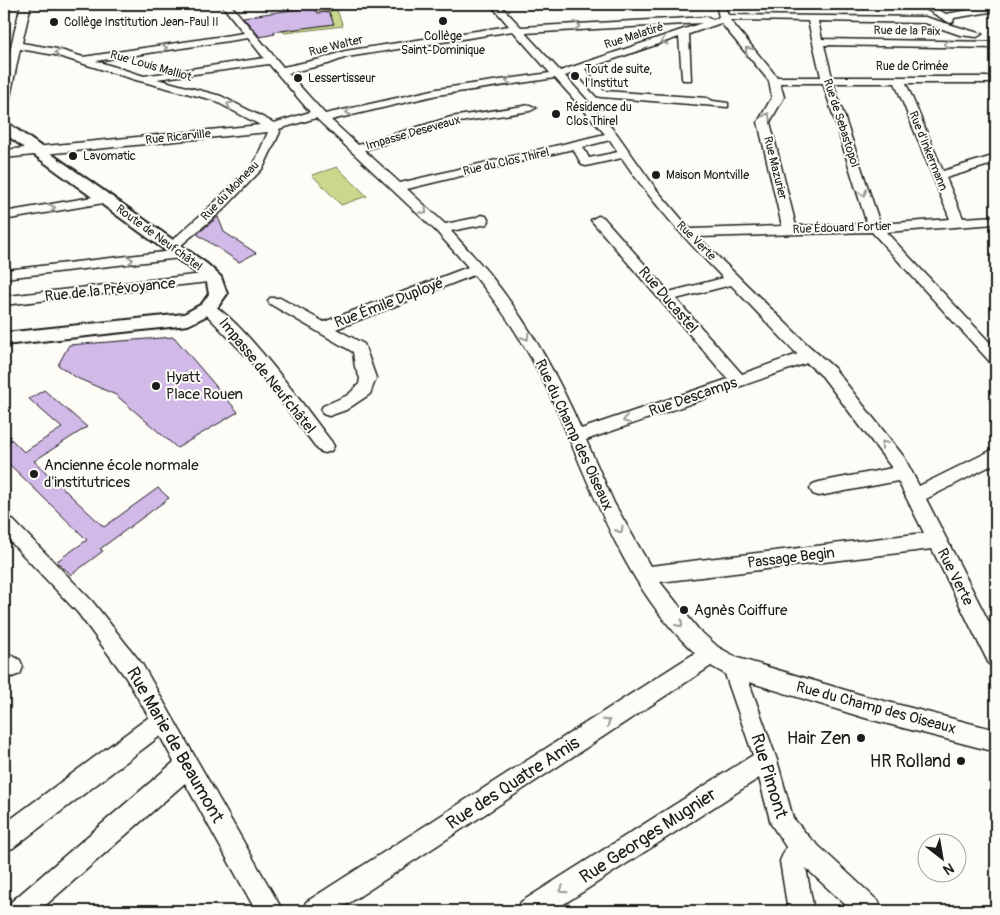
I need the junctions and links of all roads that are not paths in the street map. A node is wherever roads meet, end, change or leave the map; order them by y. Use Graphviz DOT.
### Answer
graph roads {
  1 [pos="26,4"];
  2 [pos="226,4"];
  3 [pos="494,4"];
  4 [pos="720,4"];
  5 [pos="922,4"];
  6 [pos="799,8"];
  7 [pos="996,8"];
  8 [pos="944,17"];
  9 [pos="812,18"];
  10 [pos="726,19"];
  11 [pos="518,29"];
  12 [pos="964,32"];
  13 [pos="684,34"];
  14 [pos="977,34"];
  15 [pos="251,35"];
  16 [pos="818,42"];
  17 [pos="16,45"];
  18 [pos="996,46"];
  19 [pos="81,59"];
  20 [pos="272,60"];
  21 [pos="579,69"];
  22 [pos="281,71"];
  23 [pos="557,75"];
  24 [pos="140,78"];
  25 [pos="687,78"];
  26 [pos="774,80"];
  27 [pos="827,80"];
  28 [pos="899,80"];
  29 [pos="996,80"];
  30 [pos="4,97"];
  31 [pos="724,105"];
  32 [pos="530,108"];
  33 [pos="322,116"];
  34 [pos="273,127"];
  35 [pos="4,128"];
  36 [pos="613,136"];
  37 [pos="576,145"];
  38 [pos="356,149"];
  39 [pos="36,150"];
  40 [pos="4,154"];
  41 [pos="625,154"];
  42 [pos="996,159"];
  43 [pos="938,177"];
  44 [pos="400,187"];
  45 [pos="104,199"];
  46 [pos="4,216"];
  47 [pos="481,219"];
  48 [pos="598,220"];
  49 [pos="990,220"];
  50 [pos="958,222"];
  51 [pos="874,228"];
  52 [pos="442,229"];
  53 [pos="790,230"];
  54 [pos="687,233"];
  55 [pos="996,233"];
  56 [pos="178,250"];
  57 [pos="82,266"];
  58 [pos="478,269"];
  59 [pos="6,274"];
  60 [pos="212,278"];
  61 [pos="734,280"];
  62 [pos="74,294"];
  63 [pos="666,298"];
  64 [pos="275,301"];
  65 [pos="8,302"];
  66 [pos="208,308"];
  67 [pos="323,328"];
  68 [pos="4,339"];
  69 [pos="810,356"];
  70 [pos="996,358"];
  71 [pos="738,381"];
  72 [pos="329,410"];
  73 [pos="577,437"];
  74 [pos="324,446"];
  75 [pos="996,455"];
  76 [pos="903,473"];
  77 [pos="819,489"];
  78 [pos="915,496"];
  79 [pos="4,523"];
  80 [pos="936,540"];
  81 [pos="646,575"];
  82 [pos="711,654"];
  83 [pos="996,657"];
  84 [pos="733,667"];
  85 [pos="164,720"];
  86 [pos="996,740"];
  87 [pos="766,760"];
  88 [pos="188,765"];
  89 [pos="4,839"];
  90 [pos="799,845"];
  91 [pos="20,911"];
  92 [pos="270,911"];
  93 [pos="315,911"];
  94 [pos="530,911"];
  95 [pos="801,911"];
  96 [pos="870,911"];
  1 -- 17 [label="street"];
  2 -- 15 [label="street, Rue du Champ des Oiseaux"];
  3 -- 11 [label="street, Rue Verte"];
  4 -- 10 [label="street"];
  5 -- 8 [label="street"];
  6 -- 9 [label="street"];
  7 -- 8 [label="street"];
  8 -- 12 [label="street"];
  8 -- 14 [label="street"];
  9 -- 10 [label="street, Rue Malatiré"];
  9 -- 12 [label="street, Rue Malatiré"];
  9 -- 16 [label="street, Rue de Sebastopol"];
  11 -- 10 [label="street, Rue Walter, one-way"];
  10 -- 13 [label="street, Rue Malatiré"];
  26 -- 10 [label="street, one-way"];
  11 -- 22 [label="street, Rue Walter"];
  11 -- 23 [label="street, Rue Verte"];
  12 -- 14 [label="street"];
  12 -- 18 [label="street"];
  13 -- 21 [label="street, Rue Malatiré, one-way"];
  13 -- 25 [label="street"];
  14 -- 18 [label="street"];
  19 -- 15 [label="street, one-way"];
  15 -- 20 [label="street, Rue du Champ des Oiseaux"];
  18 -- 16 [label="street, Rue de la Paix, one-way"];
  16 -- 27 [label="street, Rue de Sebastopol"];
  19 -- 17 [label="street, Rue Louis Malliot, one-way"];
  17 -- 30 [label="street"];
  19 -- 24 [label="street, Rue Louis Malliot"];
  20 -- 22 [label="street, Rue du Champ des Oiseaux"];
  20 -- 24 [label="street"];
  21 -- 23 [label="street, Rue Malatiré"];
  21 -- 31 [label="street"];
  22 -- 33 [label="street, Rue du Champ des Oiseaux"];
  23 -- 33 [label="street, Rue Malatiré, one-way"];
  23 -- 36 [label="street, Rue Verte"];
  34 -- 24 [label="street, Rue Louis Malliot, one-way"];
  26 -- 27 [label="street, Rue de Crimée"];
  53 -- 26 [label="street, Rue Mazurier, one-way"];
  27 -- 28 [label="street, Rue de Crimée"];
  27 -- 51 [label="street, Rue de Sebastopol, one-way"];
  28 -- 29 [label="street, Rue de Crimée"];
  28 -- 43 [label="street, Rue d'Inkermann"];
  32 -- 38 [label="street, Impasse Deseveaux"];
  33 -- 34 [label="street, Rue Ricarville"];
  33 -- 38 [label="street, Rue du Champ des Oiseaux"];
  34 -- 39 [label="street, Rue Ricarville"];
  34 -- 56 [label="street, Rue du Moineau"];
  35 -- 39 [label="main road, Route de Neufchâtel"];
  36 -- 37 [label="street, Rue du Clos Thirel"];
  36 -- 41 [label="street, Rue Verte"];
  37 -- 41 [label="street"];
  37 -- 44 [label="street, Rue du Clos Thirel"];
  38 -- 44 [label="street, Rue du Champ des Oiseaux"];
  39 -- 40 [label="street, Rue Ricarville"];
  39 -- 45 [label="main road, Route de Neufchâtel"];
  41 -- 54 [label="street, Rue Verte"];
  42 -- 43 [label="street"];
  43 -- 50 [label="street, Rue d'Inkermann"];
  44 -- 52 [label="street, Rue du Champ des Oiseaux, one-way"];
  46 -- 45 [label="street, one-way"];
  45 -- 56 [label="main road, Route de Neufchâtel"];
  47 -- 52 [label="street"];
  48 -- 63 [label="street, Rue Ducastel"];
  49 -- 50 [label="street, Rue Édouard Fortier"];
  49 -- 55 [label="street"];
  50 -- 51 [label="street, Rue Édouard Fortier"];
  51 -- 53 [label="street, Rue Édouard Fortier"];
  51 -- 70 [label="street"];
  52 -- 58 [label="street, Rue du Champ des Oiseaux"];
  53 -- 54 [label="street, Rue Édouard Fortier"];
  54 -- 61 [label="street, Rue Verte"];
  57 -- 56 [label="street, one-way"];
  56 -- 60 [label="main road, Route de Neufchâtel"];
  57 -- 59 [label="street"];
  57 -- 62 [label="street"];
  58 -- 67 [label="street, Rue Émile Duployé"];
  58 -- 73 [label="street, Rue du Champ des Oiseaux, one-way"];
  60 -- 62 [label="street, Rue de la Prévoyance"];
  60 -- 66 [label="main road, Route de Neufchâtel"];
  61 -- 63 [label="street"];
  61 -- 69 [label="street, Rue Verte"];
  62 -- 65 [label="street, Rue de la Prévoyance"];
  63 -- 71 [label="street, Rue Ducastel"];
  64 -- 67 [label="street, Rue Émile Duployé"];
  66 -- 68 [label="main road"];
  66 -- 74 [label="street, Impasse de Neufchâtel"];
  67 -- 72 [label="street"];
  69 -- 71 [label="street, Rue Descamps"];
  76 -- 69 [label="street, Rue Verte, one-way"];
  71 -- 73 [label="street, Rue Descamps, one-way"];
  73 -- 81 [label="street, Rue du Champ des Oiseaux, one-way"];
  75 -- 78 [label="street"];
  76 -- 77 [label="street"];
  76 -- 78 [label="street, Rue Verte"];
  78 -- 80 [label="street, Rue Verte"];
  79 -- 85 [label="street, Rue Marie de Beaumont"];
  80 -- 81 [label="street, Passage Begin"];
  80 -- 83 [label="street, Rue Verte"];
  81 -- 82 [label="street, Rue du Champ des Oiseaux, one-way"];
  82 -- 84 [label="street, Rue du Champ des Oiseaux"];
  93 -- 82 [label="street, Rue des Quatre Amis, one-way"];
  84 -- 86 [label="street, Rue du Champ des Oiseaux"];
  84 -- 87 [label="street, Rue Pimont"];
  85 -- 88 [label="street, Rue Marie de Beaumont"];
  85 -- 89 [label="street"];
  87 -- 90 [label="street, Rue Pimont"];
  87 -- 94 [label="street, Rue Georges Mugnier, one-way"];
  88 -- 91 [label="street"];
  88 -- 92 [label="street, Rue Marie de Beaumont"];
  90 -- 95 [label="street"];
  90 -- 96 [label="street, Rue Pimont"];
}
